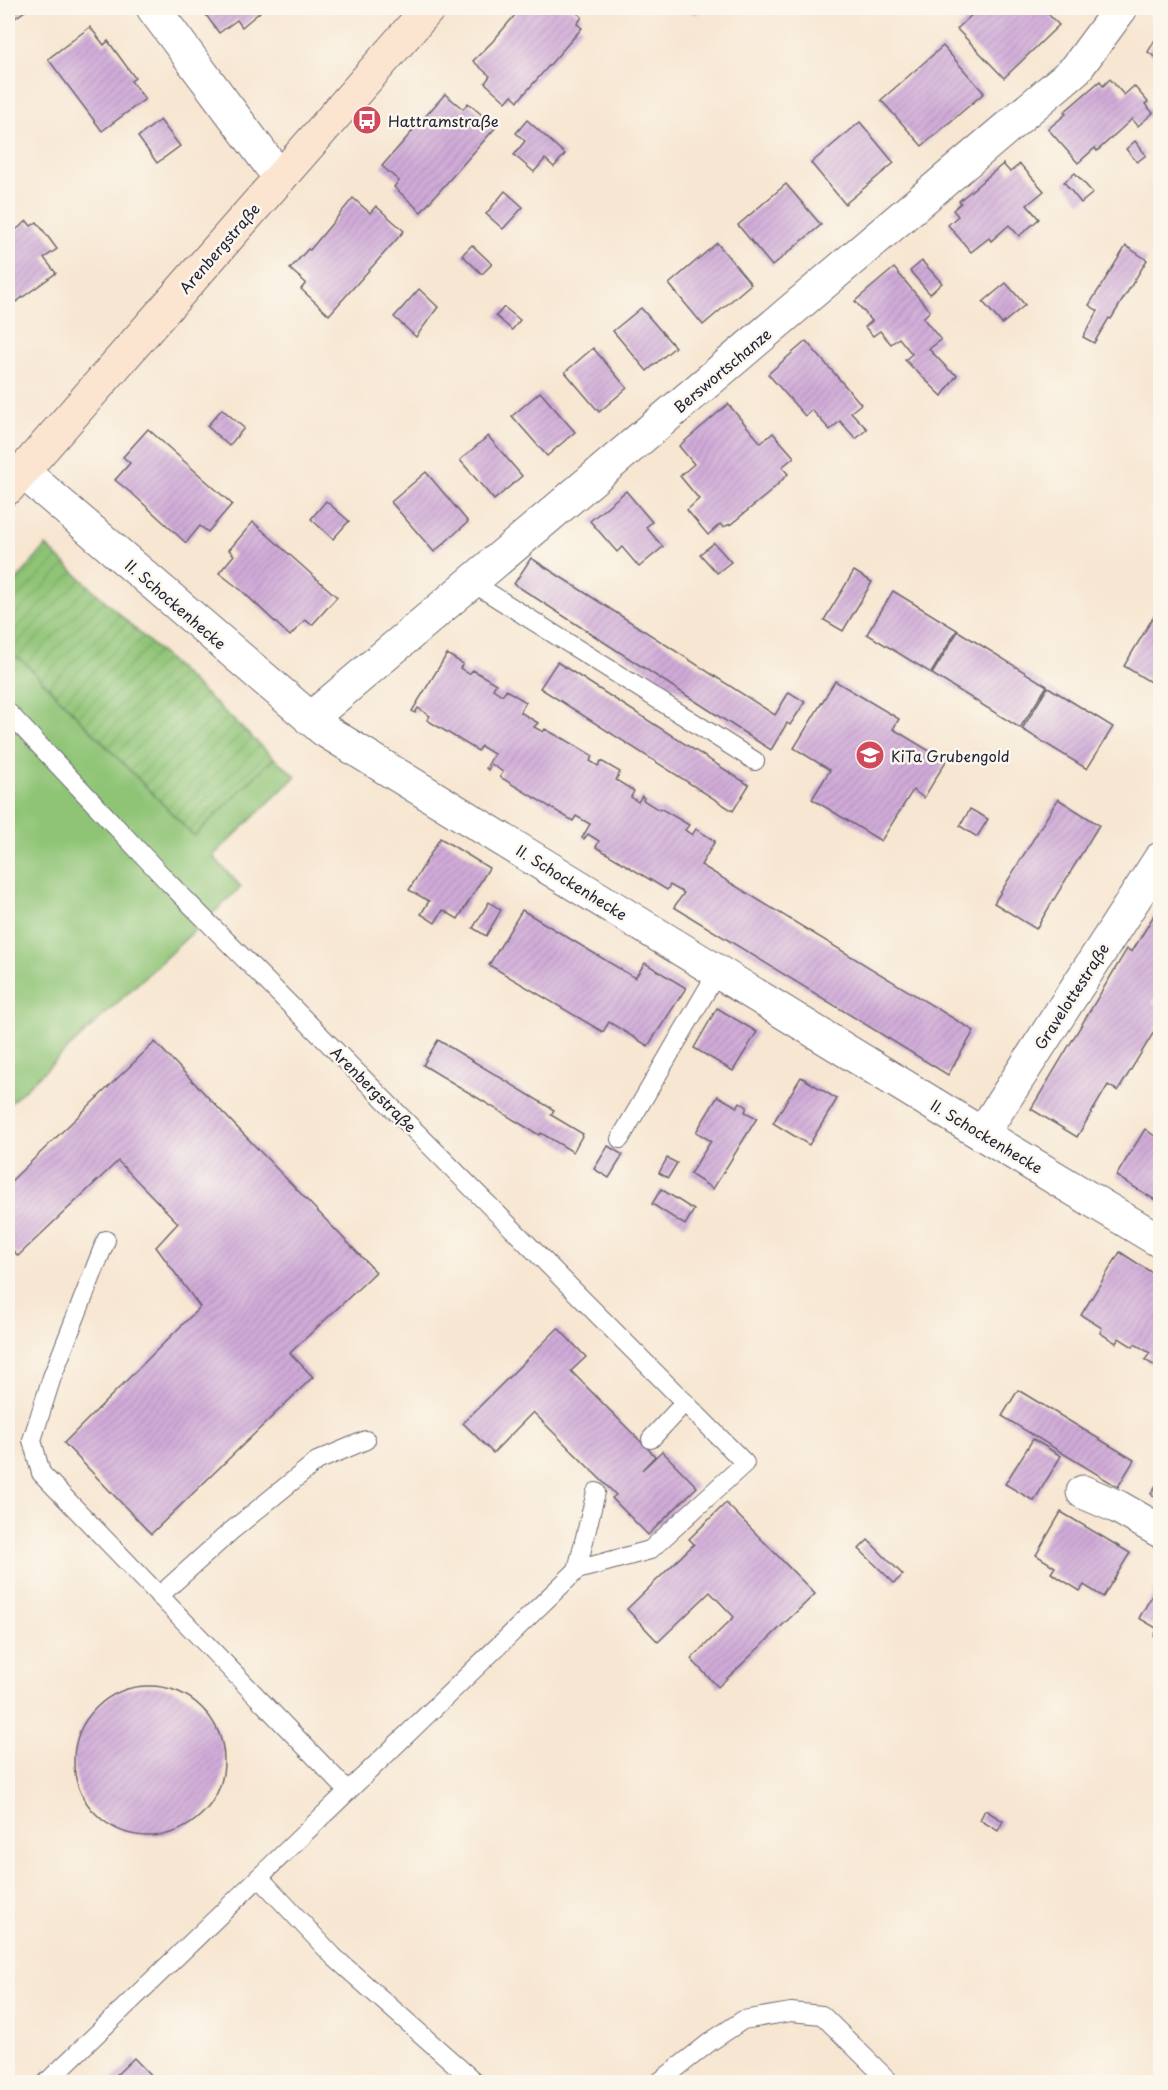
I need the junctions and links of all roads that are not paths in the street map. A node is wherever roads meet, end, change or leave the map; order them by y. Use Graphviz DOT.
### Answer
graph roads {
  1 [pos="153,8"];
  2 [pos="429,8"];
  3 [pos="1121,8"];
  4 [pos="280,178"];
  5 [pos="15,479"];
  6 [pos="475,580"];
  7 [pos="8,712"];
  8 [pos="310,719"];
  9 [pos="755,761"];
  10 [pos="1161,859"];
  11 [pos="718,971"];
  12 [pos="982,1134"];
  13 [pos="620,1139"];
  14 [pos="106,1240"];
  15 [pos="1161,1241"];
  16 [pos="685,1402"];
  17 [pos="651,1439"];
  18 [pos="366,1440"];
  19 [pos="596,1492"];
  20 [pos="1083,1492"];
  21 [pos="1161,1531"];
  22 [pos="577,1570"];
  23 [pos="159,1596"];
  24 [pos="348,1791"];
  25 [pos="259,1877"];
  26 [pos="47,2082"];
  27 [pos="475,2082"];
  28 [pos="659,2082"];
  29 [pos="890,2082"];
  1 -- 4 [label="street"];
  2 -- 4 [label="main road, Arenbergstraße"];
  3 -- 6 [label="street, Berswortschanze"];
  4 -- 5 [label="main road, Arenbergstraße"];
  5 -- 8 [label="street, II. Schockenhecke"];
  6 -- 8 [label="street, Berswortschanze"];
  6 -- 9 [label="lane"];
  7 -- 16 [label="lane, Arenbergstraße"];
  8 -- 11 [label="street, II. Schockenhecke"];
  10 -- 12 [label="street, Gravelottestraße"];
  11 -- 12 [label="street, II. Schockenhecke"];
  11 -- 13 [label="lane"];
  12 -- 15 [label="street, II. Schockenhecke"];
  14 -- 23 [label="lane"];
  16 -- 17 [label="lane"];
  16 -- 22 [label="lane, Arenbergstraße"];
  18 -- 23 [label="lane"];
  19 -- 22 [label="lane"];
  20 -- 21 [label="street"];
  22 -- 24 [label="lane"];
  23 -- 24 [label="lane"];
  24 -- 25 [label="lane"];
  25 -- 26 [label="lane"];
  25 -- 27 [label="lane"];
  28 -- 29 [label="lane"];
}
